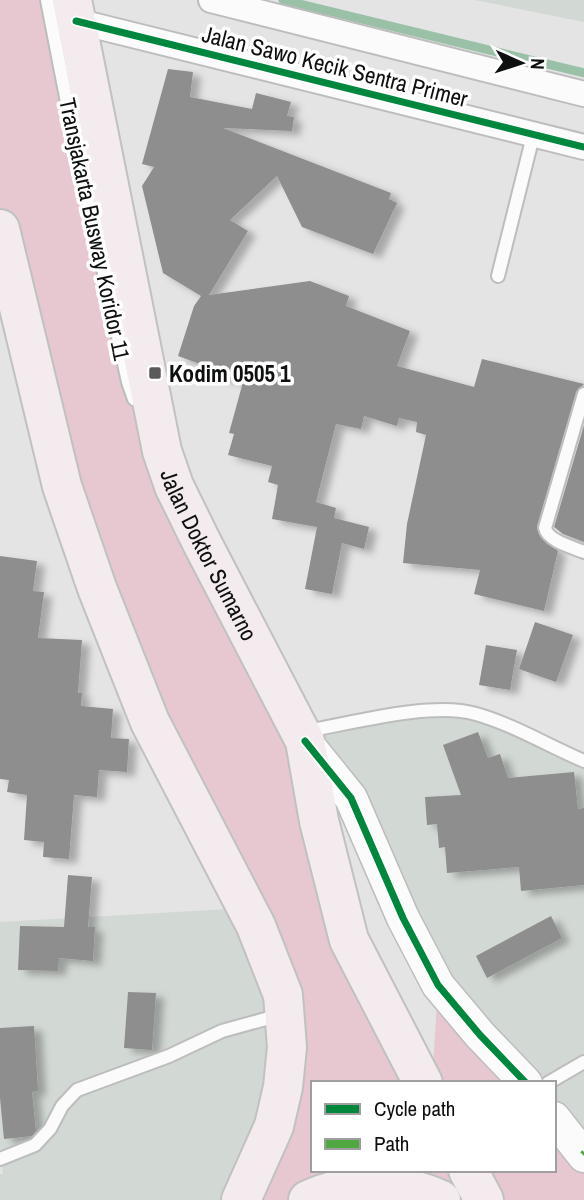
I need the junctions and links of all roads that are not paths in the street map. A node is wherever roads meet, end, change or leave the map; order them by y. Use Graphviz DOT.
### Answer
graph roads {
  1 [pos="211,0"];
  2 [pos="65,7"];
  3 [pos="584,93"];
  4 [pos="533,136"];
  5 [pos="584,147"];
  6 [pos="2,243"];
  7 [pos="498,276"];
  8 [pos="584,394"];
  9 [pos="584,552"];
  10 [pos="302,736"];
  11 [pos="584,761"];
  12 [pos="286,1013"];
  13 [pos="584,1062"];
  14 [pos="422,1081"];
  15 [pos="524,1081"];
  16 [pos="551,1081"];
  17 [pos="556,1120"];
  18 [pos="583,1154"];
  19 [pos="0,1159"];
  20 [pos="469,1172"];
  21 [pos="242,1200"];
  22 [pos="308,1200"];
  23 [pos="441,1200"];
  24 [pos="484,1200"];
  1 -- 3 [label="street, Jalan Sawo Kecik Sentra Primer"];
  2 -- 4 [label="street, Jalan Sawo Kecik Sentra Primer"];
  2 -- 10 [label="main road, Jalan Doktor Sumarno"];
  4 -- 5 [label="street, Jalan Sawo Kecik Sentra Primer"];
  4 -- 7 [label="lane"];
  6 -- 12 [label="main road"];
  8 -- 9 [label="lane"];
  10 -- 11 [label="lane"];
  10 -- 14 [label="main road, Jalan Doktor Sumarno"];
  10 -- 15 [label="street"];
  12 -- 19 [label="lane"];
  12 -- 21 [label="main road"];
  13 -- 16 [label="lane"];
  17 -- 18 [label="street"];
  20 -- 24 [label="main road"];
  22 -- 23 [label="main road"];
}
